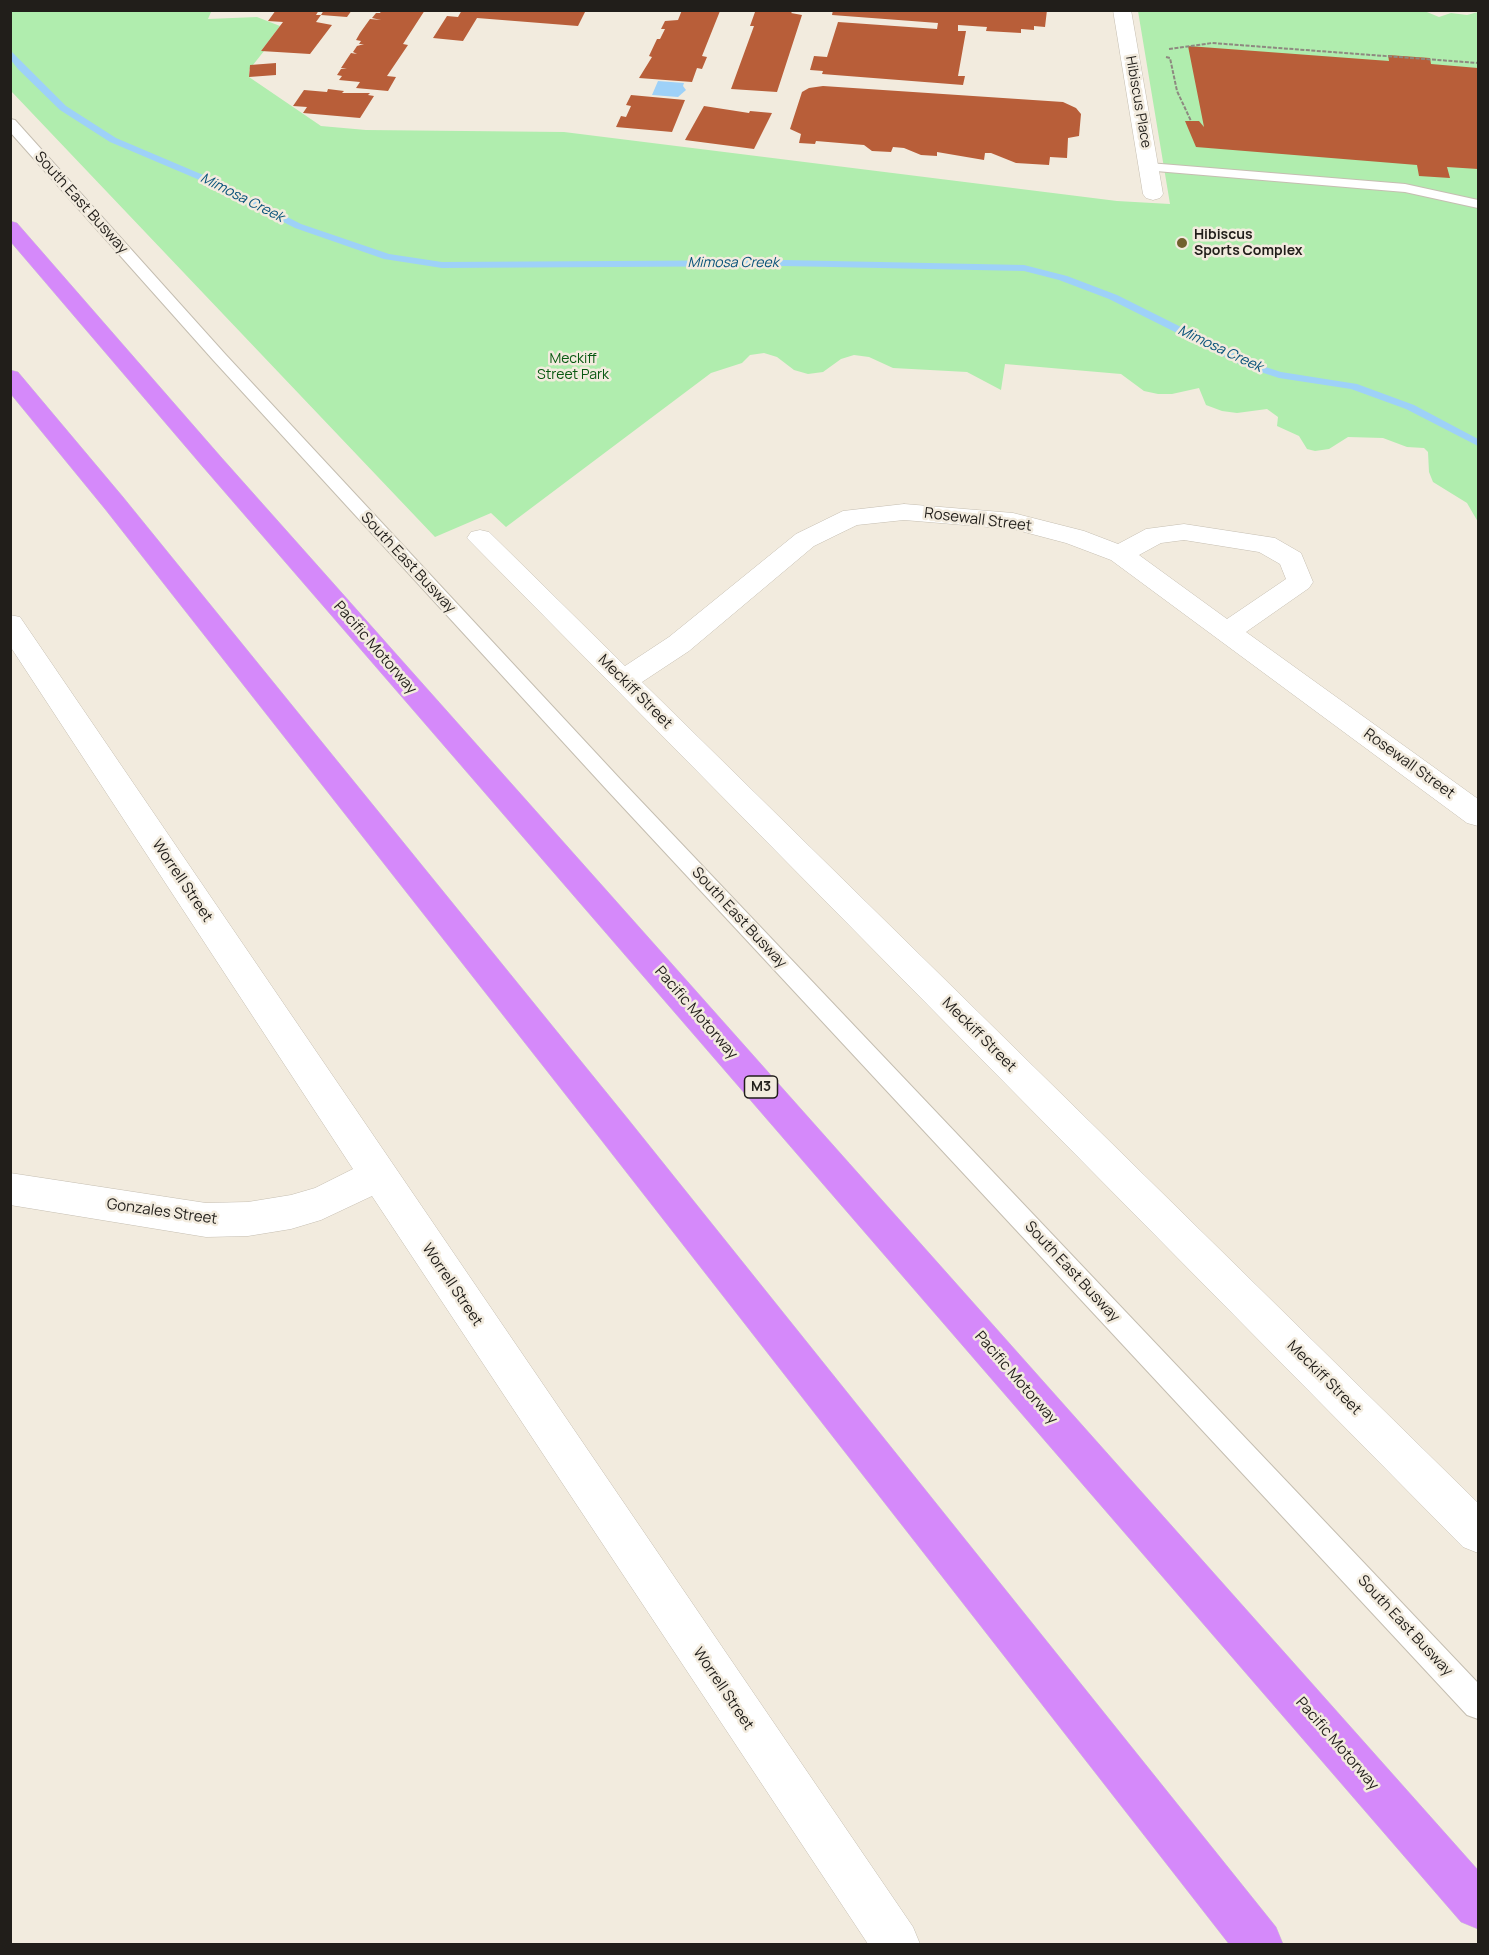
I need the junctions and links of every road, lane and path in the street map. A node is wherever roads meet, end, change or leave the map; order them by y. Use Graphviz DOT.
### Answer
graph roads {
  1 [pos="1122,10"];
  2 [pos="1212,44"];
  3 [pos="1212,48"];
  4 [pos="1168,49"];
  5 [pos="1479,63"];
  6 [pos="10,123"];
  7 [pos="1149,167"];
  8 [pos="1153,194"];
  9 [pos="1479,204"];
  10 [pos="10,227"];
  11 [pos="10,377"];
  12 [pos="480,538"];
  13 [pos="1120,554"];
  14 [pos="11,625"];
  15 [pos="1227,632"];
  16 [pos="623,681"];
  17 [pos="1479,815"];
  18 [pos="377,1174"];
  19 [pos="10,1189"];
  20 [pos="1479,1532"];
  21 [pos="1479,1704"];
  22 [pos="1479,1905"];
  23 [pos="896,1944"];
  24 [pos="1259,1944"];
  1 -- 7 [label="street, Hibiscus Place"];
  2 -- 3 [label="path"];
  2 -- 4 [label="path"];
  2 -- 5 [label="path"];
  6 -- 21 [label="lane, South East Busway"];
  7 -- 8 [label="street, Hibiscus Place"];
  7 -- 9 [label="lane"];
  10 -- 22 [label="highway, Pacific Motorway / M3"];
  11 -- 24 [label="highway"];
  12 -- 16 [label="street, Meckiff Street"];
  13 -- 15 [label="street, Rosewall Street"];
  13 -- 15 [label="street"];
  13 -- 16 [label="street, Rosewall Street"];
  14 -- 18 [label="street, Worrell Street"];
  15 -- 17 [label="street, Rosewall Street"];
  16 -- 20 [label="street, Meckiff Street"];
  18 -- 19 [label="street, Gonzales Street"];
  18 -- 23 [label="street, Worrell Street"];
}
